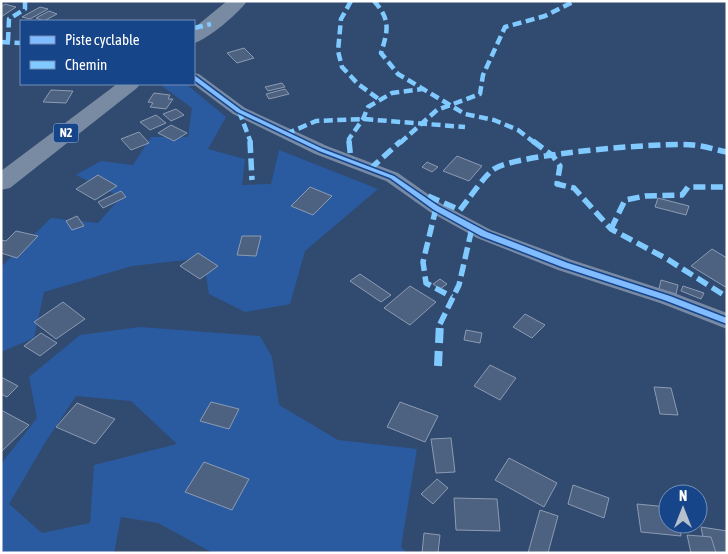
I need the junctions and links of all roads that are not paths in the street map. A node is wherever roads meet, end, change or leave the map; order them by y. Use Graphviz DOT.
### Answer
graph roads {
  1 [pos="238,1"];
  2 [pos="195,36"];
  3 [pos="195,78"];
  4 [pos="129,85"];
  5 [pos="1,183"];
  6 [pos="727,321"];
  1 -- 2 [label="highway"];
  3 -- 6 [label="street"];
  4 -- 5 [label="highway, N2"];
}
